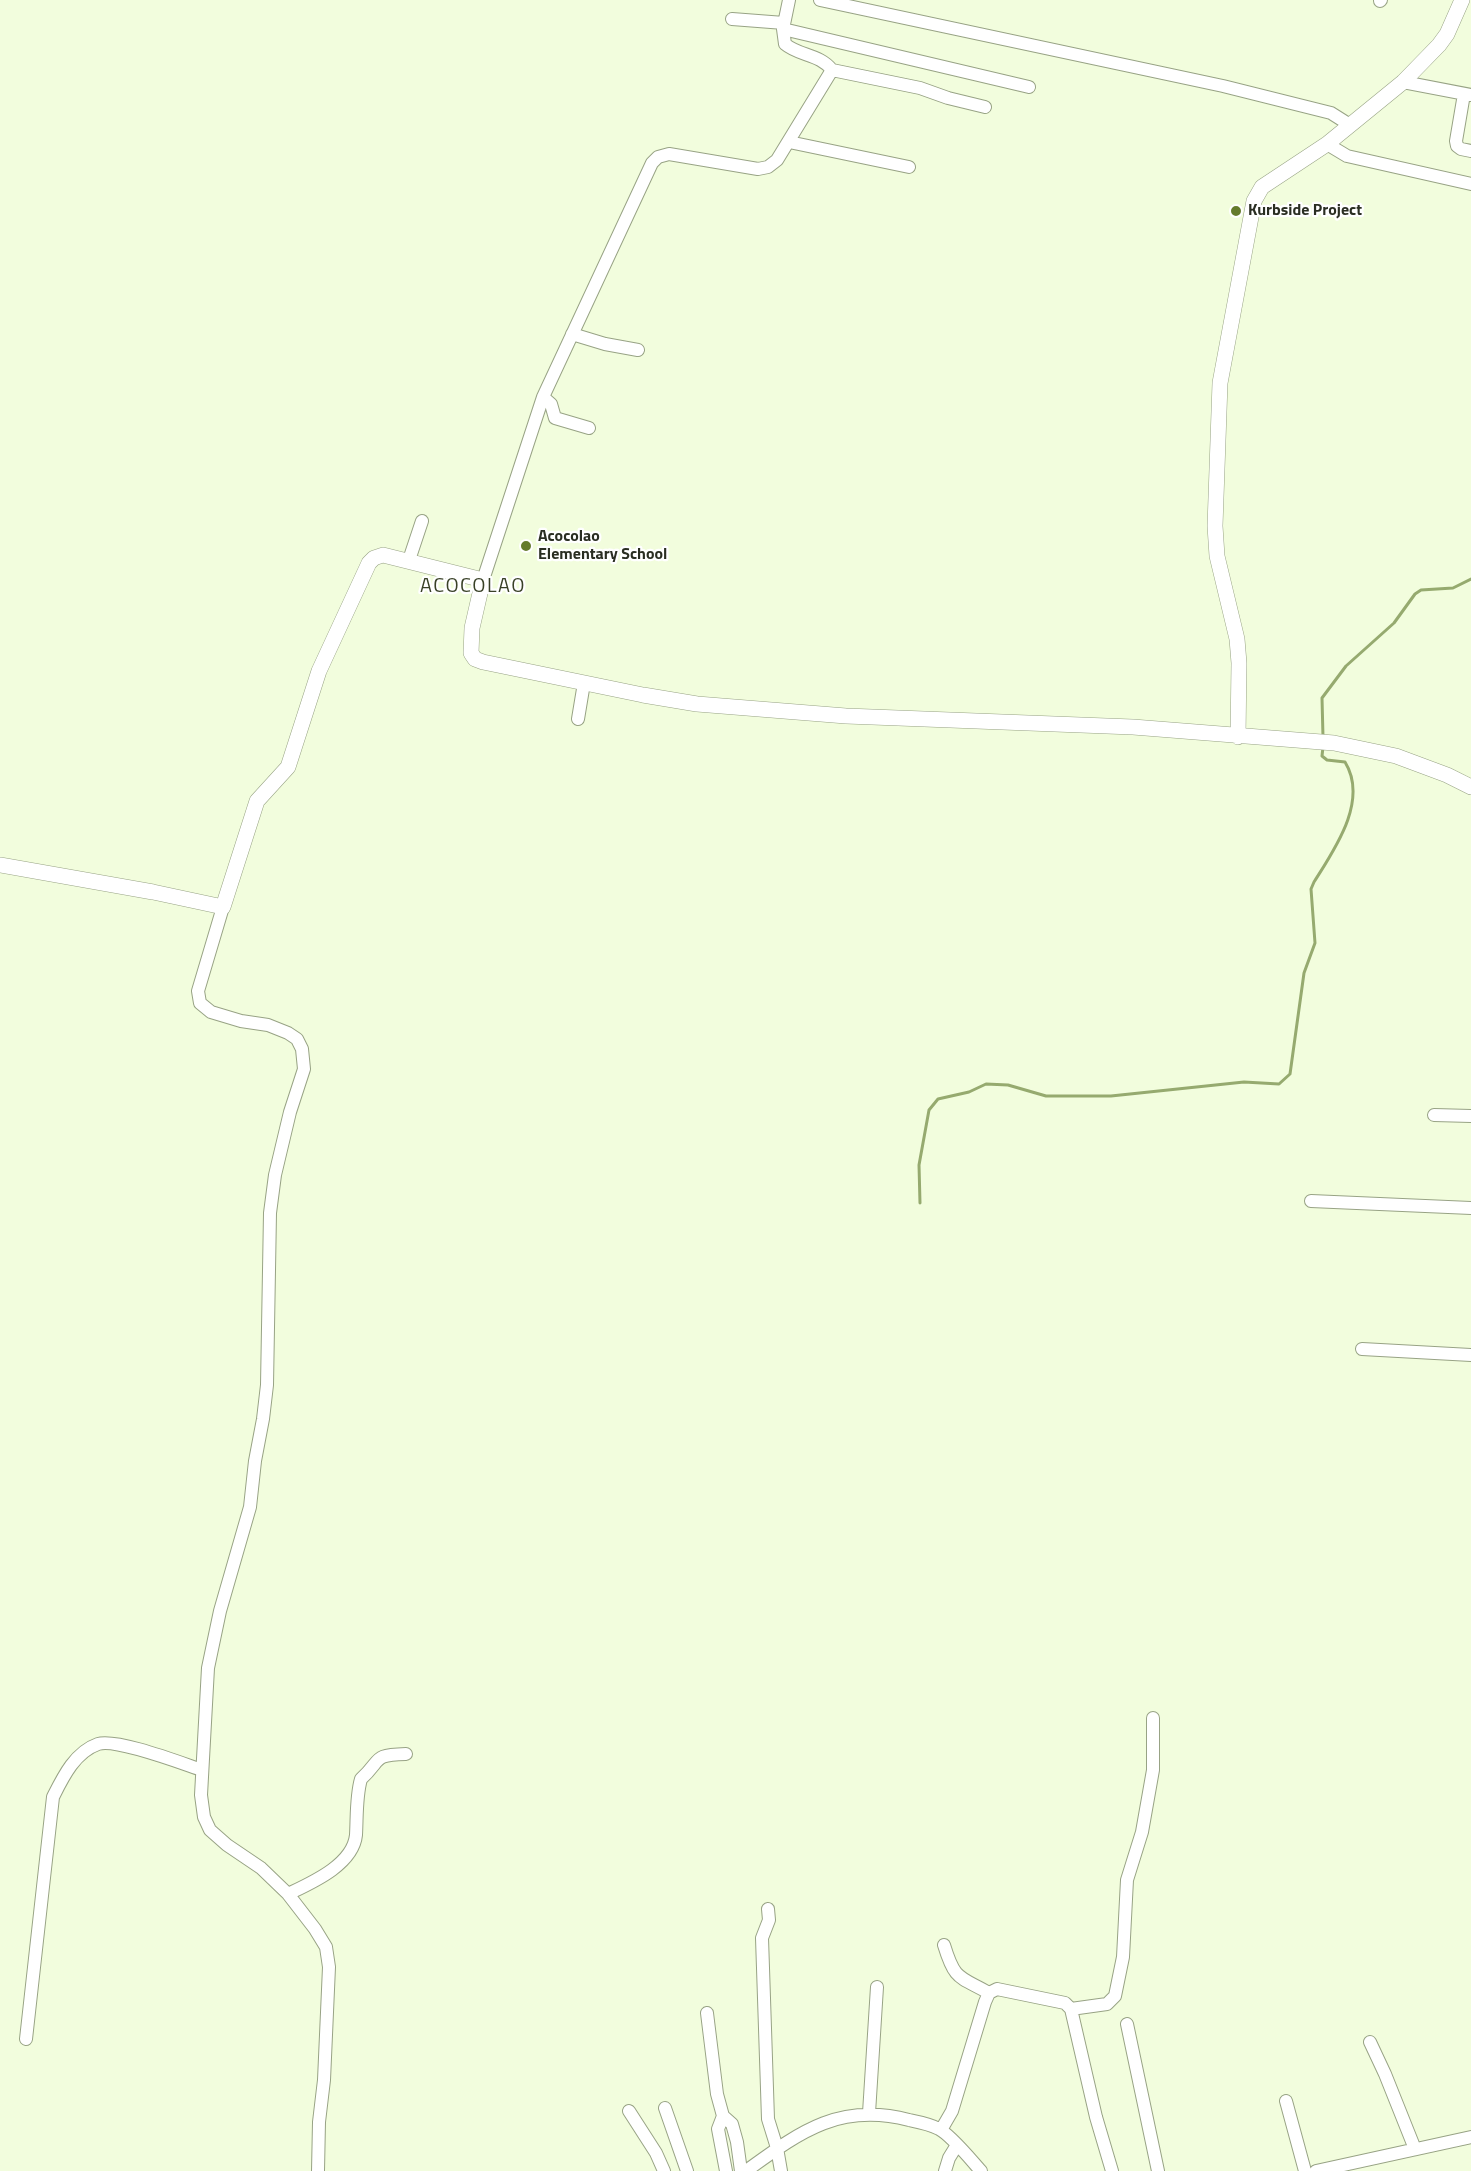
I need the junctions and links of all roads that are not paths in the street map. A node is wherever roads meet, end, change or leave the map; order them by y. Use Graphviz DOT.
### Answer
graph roads {
  1 [pos="789,0"];
  2 [pos="820,0"];
  3 [pos="1462,0"];
  4 [pos="732,20"];
  5 [pos="784,26"];
  6 [pos="832,70"];
  7 [pos="1403,82"];
  8 [pos="1029,87"];
  9 [pos="1467,94"];
  10 [pos="985,107"];
  11 [pos="1350,125"];
  12 [pos="789,142"];
  13 [pos="1327,144"];
  14 [pos="1471,151"];
  15 [pos="909,167"];
  16 [pos="1471,184"];
  17 [pos="572,334"];
  18 [pos="638,350"];
  19 [pos="543,397"];
  20 [pos="589,428"];
  21 [pos="422,520"];
  22 [pos="409,560"];
  23 [pos="483,580"];
  24 [pos="584,683"];
  25 [pos="578,719"];
  26 [pos="1238,737"];
  27 [pos="1471,787"];
  28 [pos="0,866"];
  29 [pos="223,907"];
  30 [pos="1434,1115"];
  31 [pos="1471,1116"];
  32 [pos="1311,1201"];
  33 [pos="1471,1208"];
  34 [pos="1362,1349"];
  35 [pos="1471,1355"];
  36 [pos="1152,1718"];
  37 [pos="406,1754"];
  38 [pos="202,1770"];
  39 [pos="288,1894"];
  40 [pos="768,1909"];
  41 [pos="944,1945"];
  42 [pos="878,1987"];
  43 [pos="989,1993"];
  44 [pos="1071,2009"];
  45 [pos="707,2013"];
  46 [pos="1127,2024"];
  47 [pos="26,2039"];
  48 [pos="1370,2042"];
  49 [pos="1287,2101"];
  50 [pos="665,2108"];
  51 [pos="629,2111"];
  52 [pos="869,2113"];
  53 [pos="723,2116"];
  54 [pos="941,2130"];
  55 [pos="1471,2138"];
  56 [pos="957,2145"];
  57 [pos="777,2148"];
  58 [pos="1415,2149"];
  59 [pos="318,2171"];
  60 [pos="664,2171"];
  61 [pos="687,2171"];
  62 [pos="726,2171"];
  63 [pos="744,2171"];
  64 [pos="781,2171"];
  65 [pos="945,2171"];
  66 [pos="981,2171"];
  67 [pos="1112,2171"];
  68 [pos="1158,2171"];
  69 [pos="1305,2171"];
  70 [pos="1316,2171"];
  1 -- 5 [label="street"];
  2 -- 11 [label="street"];
  3 -- 7 [label="street"];
  4 -- 5 [label="street"];
  5 -- 6 [label="street"];
  5 -- 8 [label="street"];
  6 -- 10 [label="street"];
  6 -- 12 [label="street"];
  7 -- 9 [label="street"];
  7 -- 11 [label="street"];
  9 -- 14 [label="street"];
  11 -- 13 [label="street"];
  12 -- 15 [label="street"];
  12 -- 17 [label="street"];
  13 -- 16 [label="street"];
  13 -- 26 [label="street"];
  17 -- 18 [label="street"];
  17 -- 19 [label="street"];
  19 -- 20 [label="street"];
  19 -- 23 [label="street"];
  21 -- 22 [label="street"];
  22 -- 23 [label="street"];
  22 -- 29 [label="street"];
  23 -- 24 [label="street"];
  24 -- 25 [label="street"];
  24 -- 26 [label="street"];
  26 -- 27 [label="street"];
  28 -- 29 [label="street"];
  29 -- 38 [label="street"];
  30 -- 31 [label="street"];
  32 -- 33 [label="street"];
  34 -- 35 [label="street"];
  36 -- 44 [label="street"];
  37 -- 39 [label="street"];
  38 -- 39 [label="street"];
  38 -- 47 [label="street"];
  39 -- 59 [label="street"];
  40 -- 57 [label="street"];
  41 -- 43 [label="street"];
  42 -- 52 [label="street"];
  43 -- 44 [label="street"];
  43 -- 54 [label="street"];
  44 -- 67 [label="street"];
  45 -- 53 [label="street"];
  46 -- 68 [label="street"];
  48 -- 58 [label="street"];
  49 -- 69 [label="street"];
  50 -- 61 [label="street"];
  51 -- 60 [label="street"];
  52 -- 54 [label="street"];
  52 -- 57 [label="street"];
  53 -- 62 [label="street"];
  53 -- 63 [label="street"];
  54 -- 56 [label="street"];
  55 -- 58 [label="street"];
  56 -- 65 [label="street"];
  56 -- 66 [label="street"];
  57 -- 63 [label="street"];
  57 -- 64 [label="street"];
  58 -- 70 [label="street"];
}
